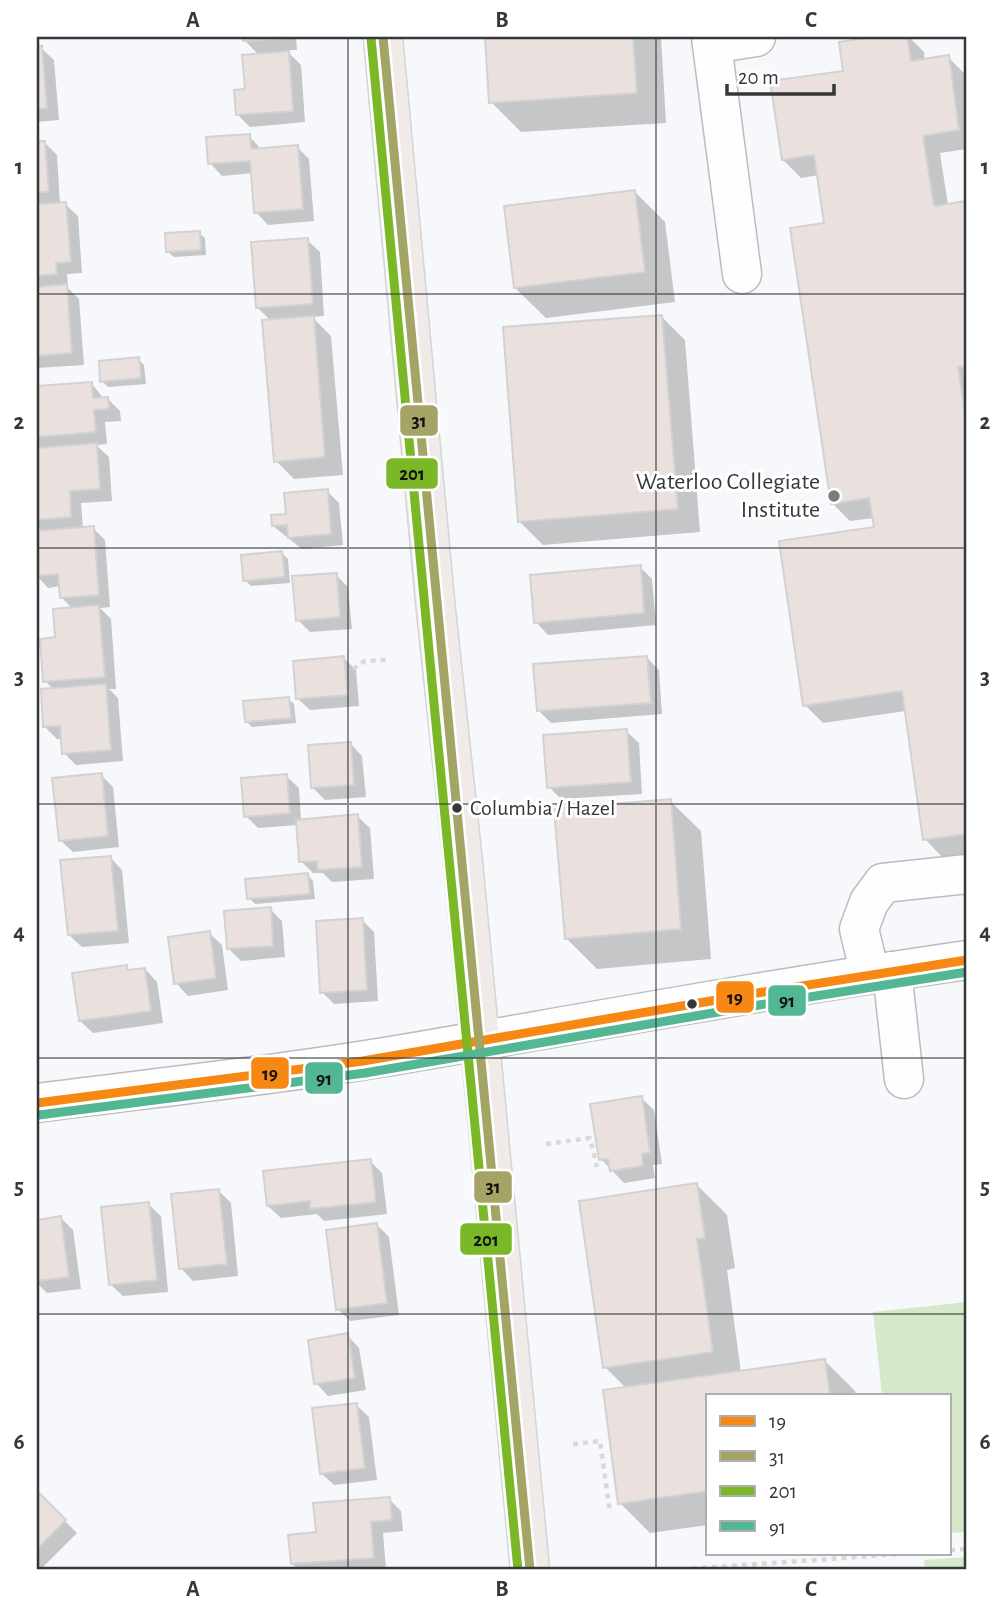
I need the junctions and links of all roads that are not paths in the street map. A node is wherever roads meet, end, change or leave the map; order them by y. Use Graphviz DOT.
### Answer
graph roads {
  1 [pos="383,37"];
  2 [pos="756,37"];
  3 [pos="711,41"];
  4 [pos="742,274"];
  5 [pos="967,874"];
  6 [pos="967,960"];
  7 [pos="881,973"];
  8 [pos="479,1040"];
  9 [pos="904,1079"];
  10 [pos="37,1103"];
  11 [pos="530,1570"];
  1 -- 8 [label="main road"];
  2 -- 3 [label="street"];
  3 -- 4 [label="street"];
  5 -- 7 [label="street"];
  6 -- 7 [label="street"];
  7 -- 8 [label="street"];
  7 -- 9 [label="street"];
  8 -- 10 [label="street"];
  8 -- 11 [label="main road"];
}
